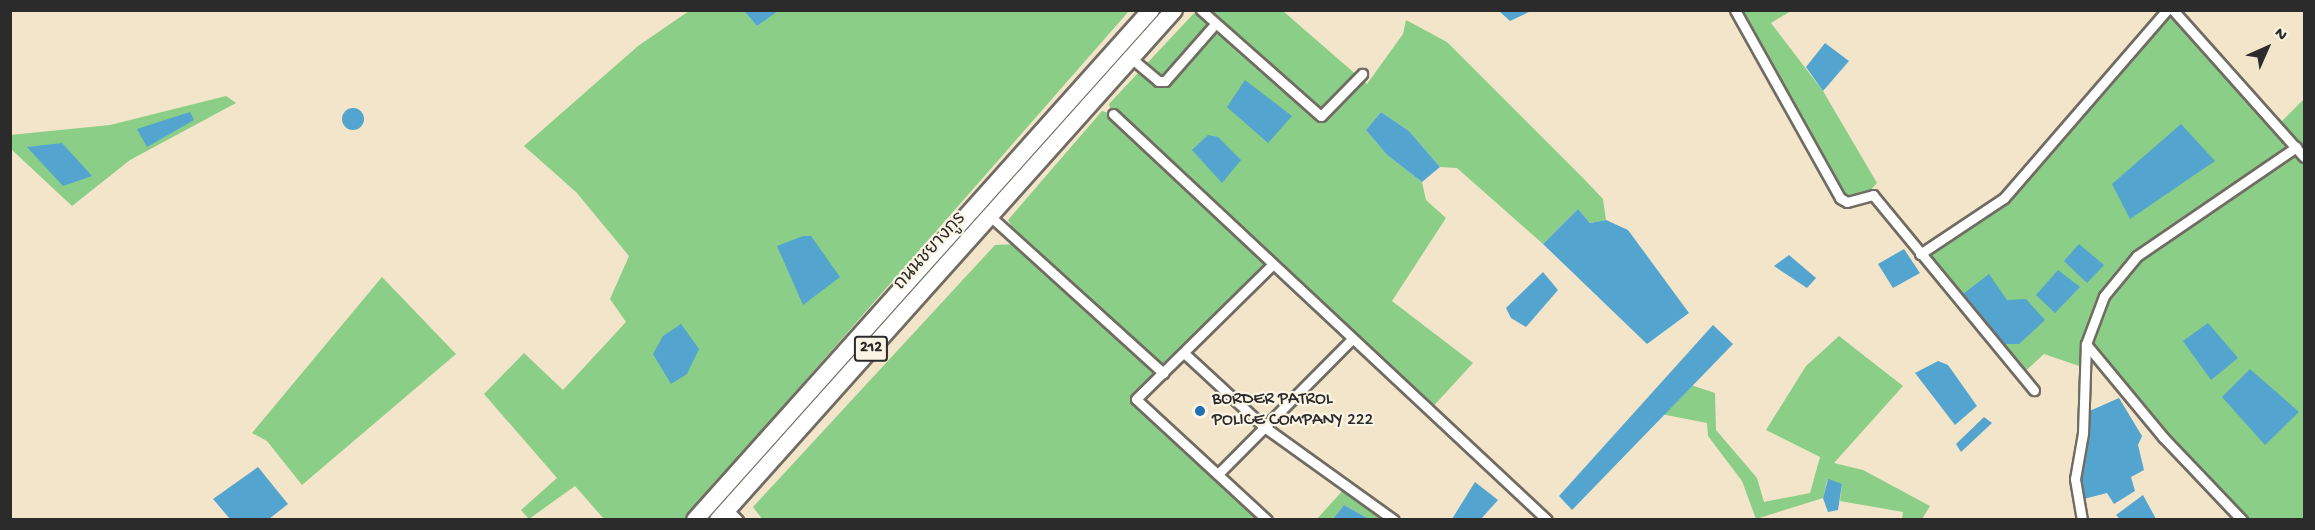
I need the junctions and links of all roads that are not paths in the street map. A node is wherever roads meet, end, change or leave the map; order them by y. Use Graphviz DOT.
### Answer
graph roads {
  1 [pos="1151,10"];
  2 [pos="1174,10"];
  3 [pos="1202,10"];
  4 [pos="1735,10"];
  5 [pos="2167,10"];
  6 [pos="2173,10"];
  7 [pos="1215,24"];
  8 [pos="1131,58"];
  9 [pos="1362,74"];
  10 [pos="1113,114"];
  11 [pos="2295,147"];
  12 [pos="2304,157"];
  13 [pos="1017,173"];
  14 [pos="990,216"];
  15 [pos="1920,254"];
  16 [pos="1273,264"];
  17 [pos="1352,339"];
  18 [pos="2086,344"];
  19 [pos="1184,353"];
  20 [pos="1163,373"];
  21 [pos="2034,390"];
  22 [pos="1263,426"];
  23 [pos="1218,474"];
  24 [pos="728,516"];
  25 [pos="695,519"];
  26 [pos="1267,519"];
  27 [pos="1394,519"];
  28 [pos="1547,519"];
  29 [pos="2082,519"];
  30 [pos="2242,519"];
  1 -- 13 [label="highway, ถนนชยางกูร / 212"];
  2 -- 8 [label="highway, ถนนชยางกูร / 212"];
  3 -- 7 [label="street"];
  4 -- 15 [label="street"];
  5 -- 15 [label="street"];
  6 -- 11 [label="street"];
  7 -- 8 [label="street"];
  7 -- 9 [label="street"];
  8 -- 13 [label="highway, ถนนชยางกูร / 212"];
  10 -- 16 [label="street"];
  11 -- 12 [label="street"];
  11 -- 18 [label="street"];
  13 -- 14 [label="highway, ถนนชยางกูร / 212"];
  13 -- 25 [label="highway, ถนนชยางกูร / 212"];
  14 -- 20 [label="street"];
  14 -- 24 [label="highway, ถนนชยางกูร / 212"];
  15 -- 21 [label="street"];
  16 -- 17 [label="street"];
  16 -- 19 [label="street"];
  17 -- 22 [label="street"];
  17 -- 28 [label="street"];
  18 -- 29 [label="street"];
  18 -- 30 [label="street"];
  19 -- 20 [label="street"];
  19 -- 22 [label="street"];
  20 -- 23 [label="street"];
  22 -- 23 [label="street"];
  22 -- 27 [label="street"];
  23 -- 26 [label="street"];
}
